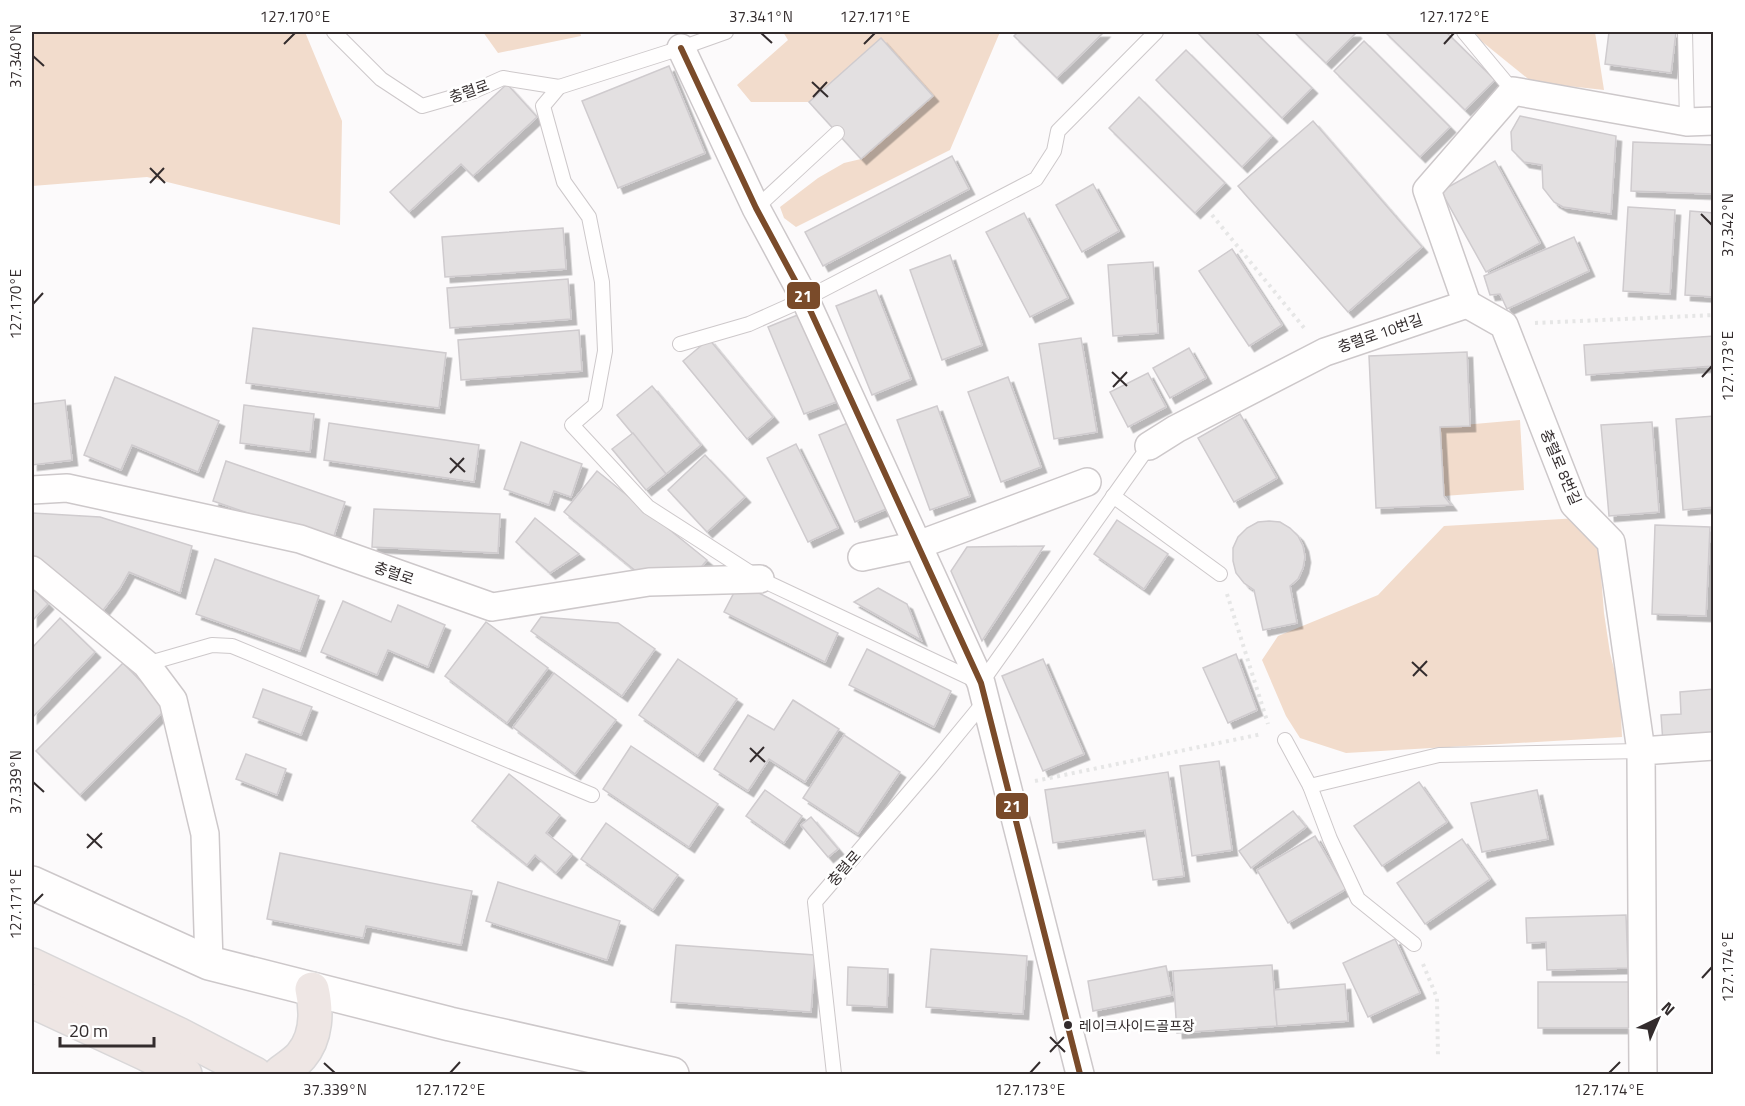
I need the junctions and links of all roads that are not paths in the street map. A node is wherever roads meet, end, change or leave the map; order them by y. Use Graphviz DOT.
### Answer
graph roads {
  1 [pos="334,32"];
  2 [pos="726,32"];
  3 [pos="1156,32"];
  4 [pos="1464,32"];
  5 [pos="1685,32"];
  6 [pos="681,48"];
  7 [pos="559,87"];
  8 [pos="1513,91"];
  9 [pos="1700,121"];
  10 [pos="837,133"];
  11 [pos="756,208"];
  12 [pos="805,299"];
  13 [pos="1467,304"];
  14 [pos="680,344"];
  15 [pos="1149,446"];
  16 [pos="1087,482"];
  17 [pos="32,490"];
  18 [pos="1113,496"];
  19 [pos="918,545"];
  20 [pos="862,557"];
  21 [pos="32,570"];
  22 [pos="1220,573"];
  23 [pos="760,579"];
  24 [pos="146,664"];
  25 [pos="983,692"];
  26 [pos="1285,740"];
  27 [pos="1713,746"];
  28 [pos="1641,751"];
  29 [pos="1310,786"];
  30 [pos="592,795"];
  31 [pos="32,883"];
  32 [pos="1414,944"];
  33 [pos="209,963"];
  34 [pos="32,965"];
  35 [pos="312,989"];
  36 [pos="32,1001"];
  37 [pos="185,1074"];
  38 [pos="255,1074"];
  39 [pos="279,1074"];
  40 [pos="672,1074"];
  41 [pos="834,1074"];
  42 [pos="1080,1074"];
  43 [pos="1643,1074"];
  1 -- 7 [label="lane, 충렬로"];
  2 -- 6 [label="lane, 충렬로"];
  3 -- 12 [label="lane"];
  4 -- 8 [label="lane"];
  5 -- 9 [label="lane"];
  6 -- 7 [label="lane, 충렬로"];
  6 -- 11 [label="street"];
  7 -- 23 [label="lane, 충렬로"];
  8 -- 9 [label="street"];
  8 -- 13 [label="street"];
  10 -- 11 [label="lane"];
  11 -- 12 [label="street"];
  12 -- 14 [label="lane"];
  12 -- 19 [label="street"];
  13 -- 15 [label="street, 충렬로 10번길"];
  13 -- 28 [label="street, 충렬로 8번길"];
  15 -- 18 [label="lane, 충렬로 10번길"];
  16 -- 19 [label="street"];
  17 -- 23 [label="street, 충렬로"];
  18 -- 22 [label="lane"];
  18 -- 25 [label="lane, 충렬로 10번길"];
  19 -- 20 [label="street"];
  19 -- 25 [label="street"];
  21 -- 24 [label="street"];
  23 -- 25 [label="lane, 충렬로"];
  24 -- 30 [label="lane"];
  24 -- 33 [label="street"];
  25 -- 41 [label="lane, 충렬로"];
  25 -- 42 [label="street"];
  26 -- 29 [label="lane"];
  27 -- 28 [label="street"];
  28 -- 29 [label="lane"];
  28 -- 43 [label="street, 충렬로 8번길"];
  29 -- 32 [label="lane"];
  31 -- 33 [label="main road"];
  33 -- 35 [label="main road"];
  34 -- 38 [label="highway"];
  35 -- 39 [label="highway"];
  35 -- 40 [label="main road"];
  36 -- 37 [label="highway"];
}
